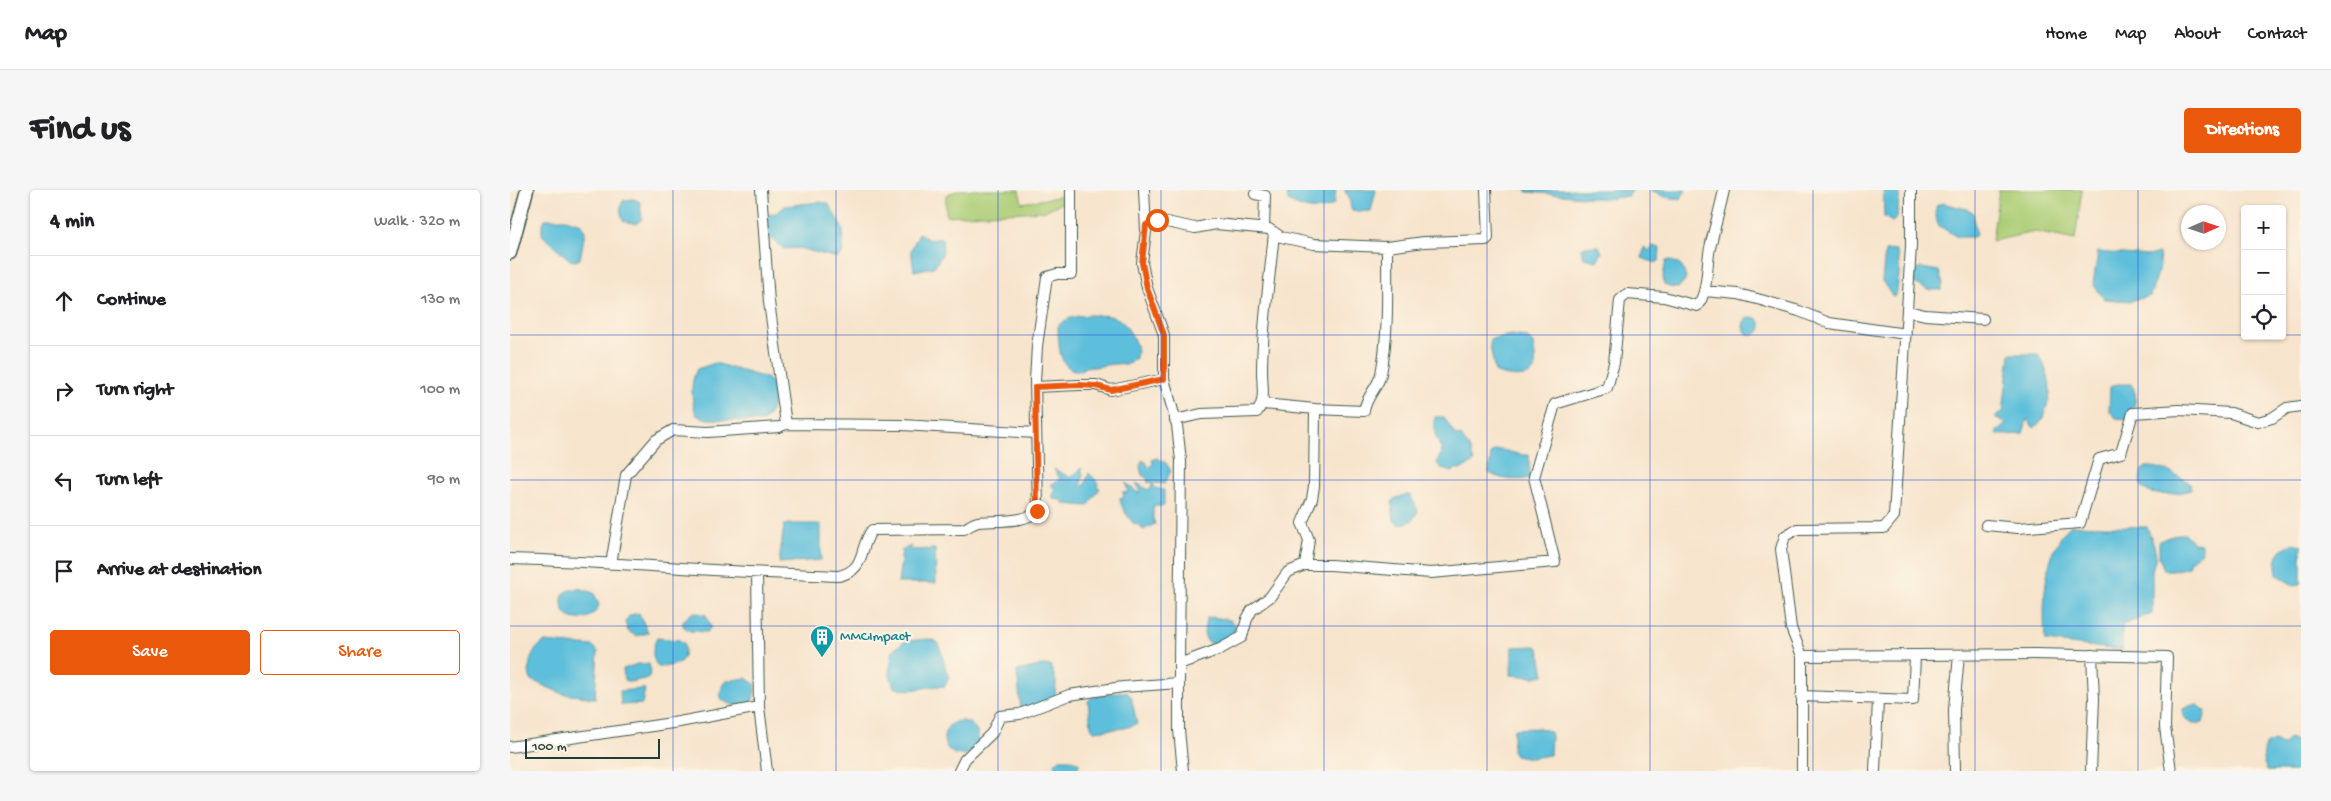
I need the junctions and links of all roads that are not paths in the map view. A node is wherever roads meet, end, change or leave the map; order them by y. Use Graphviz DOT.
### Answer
graph roads {
  1 [pos="527,190"];
  2 [pos="761,190"];
  3 [pos="1072,190"];
  4 [pos="1144,190"];
  5 [pos="1486,190"];
  6 [pos="1724,190"];
  7 [pos="1911,190"];
  8 [pos="1255,194"];
  9 [pos="1146,225"];
  10 [pos="1264,228"];
  11 [pos="1274,232"];
  12 [pos="1387,247"];
  13 [pos="510,253"];
  14 [pos="1704,291"];
  15 [pos="1908,311"];
  16 [pos="1983,319"];
  17 [pos="1906,334"];
  18 [pos="1164,379"];
  19 [pos="1035,387"];
  20 [pos="1263,404"];
  21 [pos="2301,406"];
  22 [pos="1315,409"];
  23 [pos="1175,420"];
  24 [pos="786,424"];
  25 [pos="1036,433"];
  26 [pos="1986,525"];
  27 [pos="510,559"];
  28 [pos="611,564"];
  29 [pos="1305,565"];
  30 [pos="757,574"];
  31 [pos="1959,655"];
  32 [pos="2092,655"];
  33 [pos="1802,656"];
  34 [pos="1916,656"];
  35 [pos="1179,664"];
  36 [pos="1179,684"];
  37 [pos="1801,696"];
  38 [pos="1878,699"];
  39 [pos="759,706"];
  40 [pos="510,747"];
  41 [pos="767,771"];
  42 [pos="959,771"];
  43 [pos="1183,771"];
  44 [pos="1802,771"];
  45 [pos="1875,771"];
  46 [pos="1955,771"];
  47 [pos="2091,771"];
  48 [pos="2172,771"];
  1 -- 13 [label="street"];
  2 -- 24 [label="street"];
  3 -- 19 [label="street"];
  4 -- 9 [label="street"];
  5 -- 12 [label="street"];
  6 -- 14 [label="street"];
  7 -- 15 [label="street"];
  8 -- 10 [label="street"];
  9 -- 10 [label="street"];
  9 -- 18 [label="street"];
  10 -- 11 [label="street"];
  11 -- 12 [label="street"];
  11 -- 20 [label="street"];
  12 -- 22 [label="street"];
  14 -- 17 [label="street"];
  14 -- 29 [label="street"];
  15 -- 16 [label="street"];
  15 -- 17 [label="street"];
  17 -- 33 [label="street"];
  18 -- 19 [label="street"];
  18 -- 23 [label="street"];
  19 -- 25 [label="street"];
  20 -- 22 [label="street"];
  20 -- 23 [label="street"];
  21 -- 26 [label="street"];
  22 -- 29 [label="street"];
  23 -- 35 [label="street"];
  24 -- 25 [label="street"];
  24 -- 28 [label="street"];
  25 -- 30 [label="street"];
  27 -- 28 [label="street"];
  28 -- 30 [label="street"];
  29 -- 35 [label="street"];
  30 -- 39 [label="street"];
  31 -- 32 [label="street"];
  31 -- 34 [label="street"];
  31 -- 46 [label="street"];
  32 -- 47 [label="street"];
  32 -- 48 [label="street"];
  33 -- 34 [label="street"];
  33 -- 37 [label="street"];
  34 -- 38 [label="street"];
  35 -- 36 [label="street"];
  36 -- 42 [label="street"];
  36 -- 43 [label="street"];
  37 -- 38 [label="street"];
  37 -- 44 [label="street"];
  38 -- 45 [label="street"];
  39 -- 40 [label="street"];
  39 -- 41 [label="street"];
}
